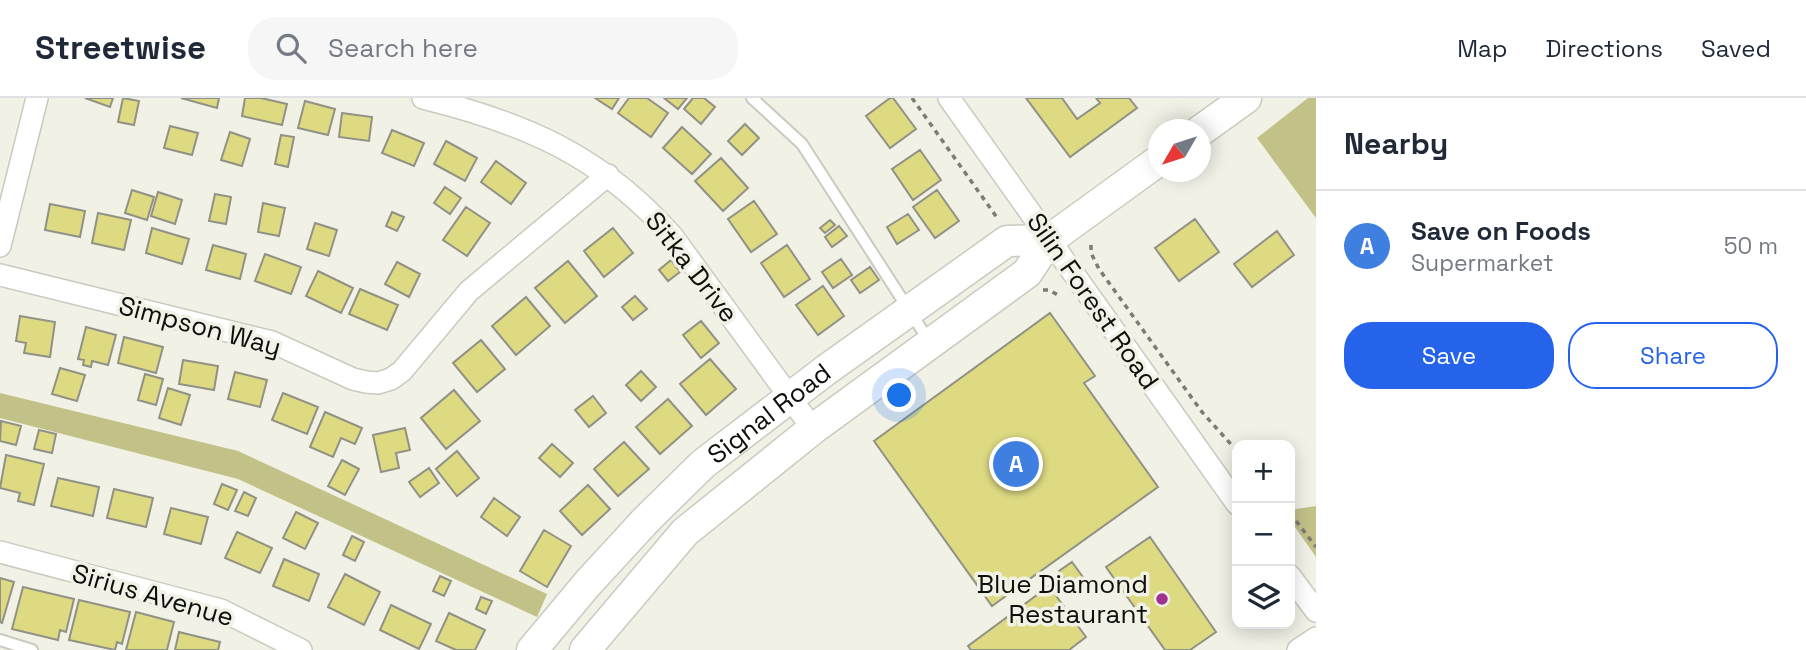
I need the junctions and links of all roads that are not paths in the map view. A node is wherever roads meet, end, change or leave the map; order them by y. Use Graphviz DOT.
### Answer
graph roads {
  1 [pos="37,98"];
  2 [pos="423,98"];
  3 [pos="752,98"];
  4 [pos="949,98"];
  5 [pos="1246,98"];
  6 [pos="1211,123"];
  7 [pos="1148,168"];
  8 [pos="608,175"];
  9 [pos="1049,240"];
  10 [pos="0,246"];
  11 [pos="0,275"];
  12 [pos="908,311"];
  13 [pos="930,342"];
  14 [pos="790,397"];
  15 [pos="813,429"];
  16 [pos="1236,503"];
  17 [pos="0,552"];
  18 [pos="1295,583"];
  19 [pos="1316,611"];
  20 [pos="1316,638"];
  21 [pos="0,640"];
  22 [pos="262,641"];
  23 [pos="32,650"];
  24 [pos="301,650"];
  25 [pos="532,650"];
  26 [pos="585,650"];
  27 [pos="1298,650"];
  1 -- 10 [label="street"];
  2 -- 8 [label="street, Sitka Drive"];
  3 -- 12 [label="lane"];
  4 -- 9 [label="street, Silin Forest Road"];
  5 -- 6 [label="street"];
  7 -- 9 [label="street, Signal Road"];
  8 -- 11 [label="street, Simpson Way"];
  8 -- 14 [label="street, Sitka Drive"];
  9 -- 12 [label="street, Signal Road"];
  9 -- 13 [label="street, Signal Road"];
  9 -- 16 [label="street, Silin Forest Road"];
  12 -- 13 [label="lane"];
  12 -- 14 [label="street, Signal Road"];
  13 -- 15 [label="street, Signal Road"];
  14 -- 15 [label="street, Sitka Drive"];
  14 -- 25 [label="street, Signal Road"];
  15 -- 26 [label="street, Signal Road"];
  17 -- 22 [label="street, Sirius Avenue"];
  18 -- 19 [label="street"];
  20 -- 27 [label="street"];
  21 -- 23 [label="lane"];
  22 -- 24 [label="street, Sirius Avenue"];
}
